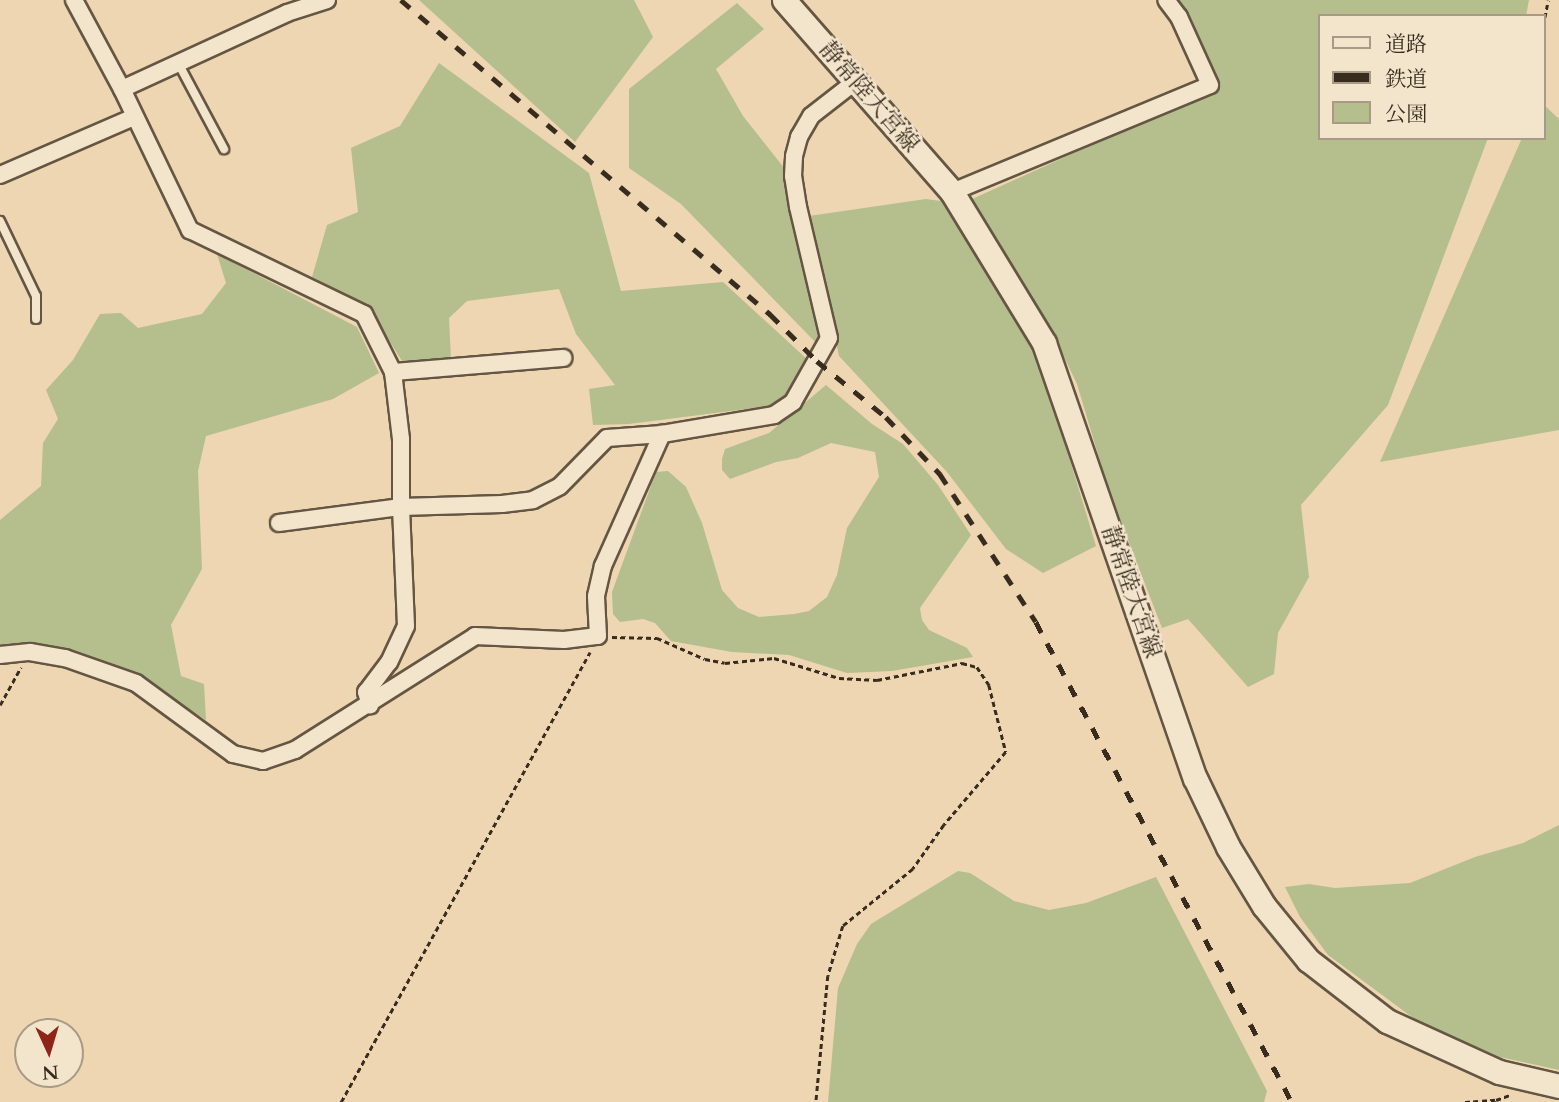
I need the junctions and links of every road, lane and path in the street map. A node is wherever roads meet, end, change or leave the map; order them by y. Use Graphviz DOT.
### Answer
graph roads {
  1 [pos="74,0"];
  2 [pos="327,0"];
  3 [pos="784,0"];
  4 [pos="1166,0"];
  5 [pos="177,61"];
  6 [pos="856,80"];
  7 [pos="122,89"];
  8 [pos="134,117"];
  9 [pos="224,149"];
  10 [pos="0,175"];
  11 [pos="952,192"];
  12 [pos="0,221"];
  13 [pos="36,319"];
  14 [pos="563,358"];
  15 [pos="393,372"];
  16 [pos="662,434"];
  17 [pos="401,507"];
  18 [pos="279,523"];
  19 [pos="598,636"];
  20 [pos="30,652"];
  21 [pos="0,656"];
  22 [pos="0,705"];
  23 [pos="370,705"];
  24 [pos="1553,1084"];
  25 [pos="341,1102"];
  26 [pos="816,1102"];
  27 [pos="1465,1102"];
  1 -- 7 [label="street"];
  2 -- 5 [label="street"];
  3 -- 6 [label="main road, 静常陸大宮線"];
  4 -- 11 [label="street"];
  5 -- 7 [label="street"];
  5 -- 9 [label="lane"];
  6 -- 11 [label="main road, 静常陸大宮線"];
  6 -- 16 [label="street"];
  7 -- 8 [label="street"];
  8 -- 10 [label="street"];
  8 -- 15 [label="street"];
  11 -- 24 [label="main road, 静常陸大宮線"];
  12 -- 13 [label="lane"];
  14 -- 15 [label="street"];
  15 -- 17 [label="street"];
  16 -- 17 [label="street"];
  16 -- 19 [label="street"];
  17 -- 18 [label="street"];
  17 -- 23 [label="street"];
  19 -- 23 [label="street"];
  19 -- 25 [label="path"];
  19 -- 26 [label="path"];
  20 -- 21 [label="street"];
  20 -- 22 [label="path"];
  20 -- 23 [label="street"];
  24 -- 27 [label="path"];
}
